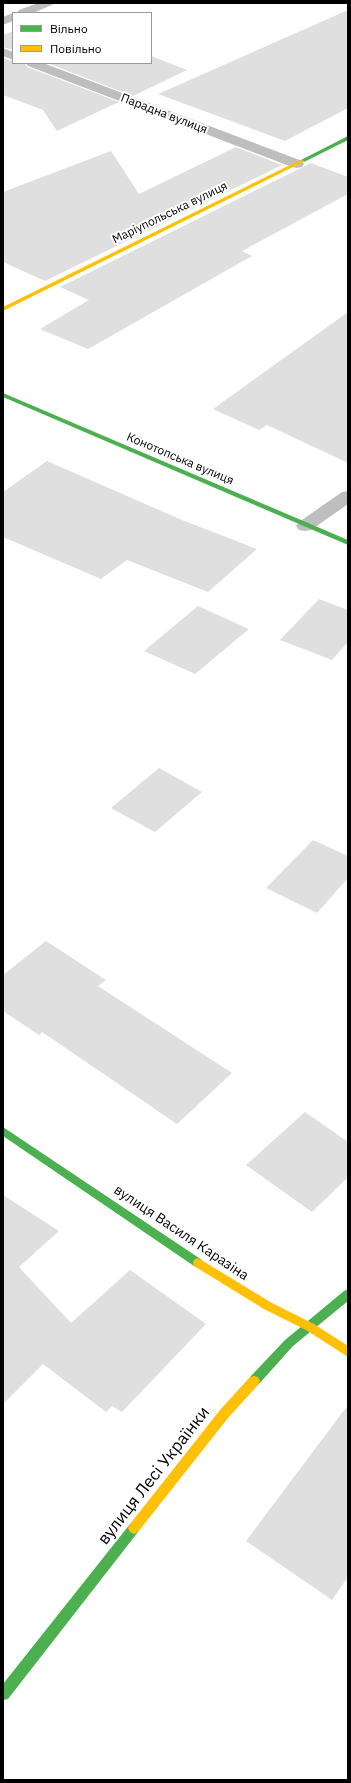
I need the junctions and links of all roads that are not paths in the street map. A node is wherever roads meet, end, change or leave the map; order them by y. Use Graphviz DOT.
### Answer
graph roads {
  1 [pos="48,3"];
  2 [pos="26,12"];
  3 [pos="35,64"];
  4 [pos="348,138"];
  5 [pos="297,164"];
  6 [pos="3,309"];
  7 [pos="3,395"];
  8 [pos="348,496"];
  9 [pos="305,526"];
  10 [pos="348,544"];
  11 [pos="3,1130"];
  12 [pos="348,1294"];
  13 [pos="310,1327"];
  14 [pos="348,1352"];
  15 [pos="3,1694"];
  1 -- 2 [label="street"];
  3 -- 5 [label="street, Парадна вулиця"];
  4 -- 5 [label="street, Маріупольська вулиця"];
  5 -- 6 [label="street, Маріупольська вулиця"];
  7 -- 9 [label="street, Конотопська вулиця"];
  8 -- 9 [label="street"];
  9 -- 10 [label="street, Конотопська вулиця"];
  11 -- 13 [label="street, вулиця Василя Каразіна"];
  12 -- 13 [label="street, вулиця Лесі Українки"];
  13 -- 14 [label="street, вулиця Василя Каразіна"];
  13 -- 15 [label="street, вулиця Лесі Українки"];
}
